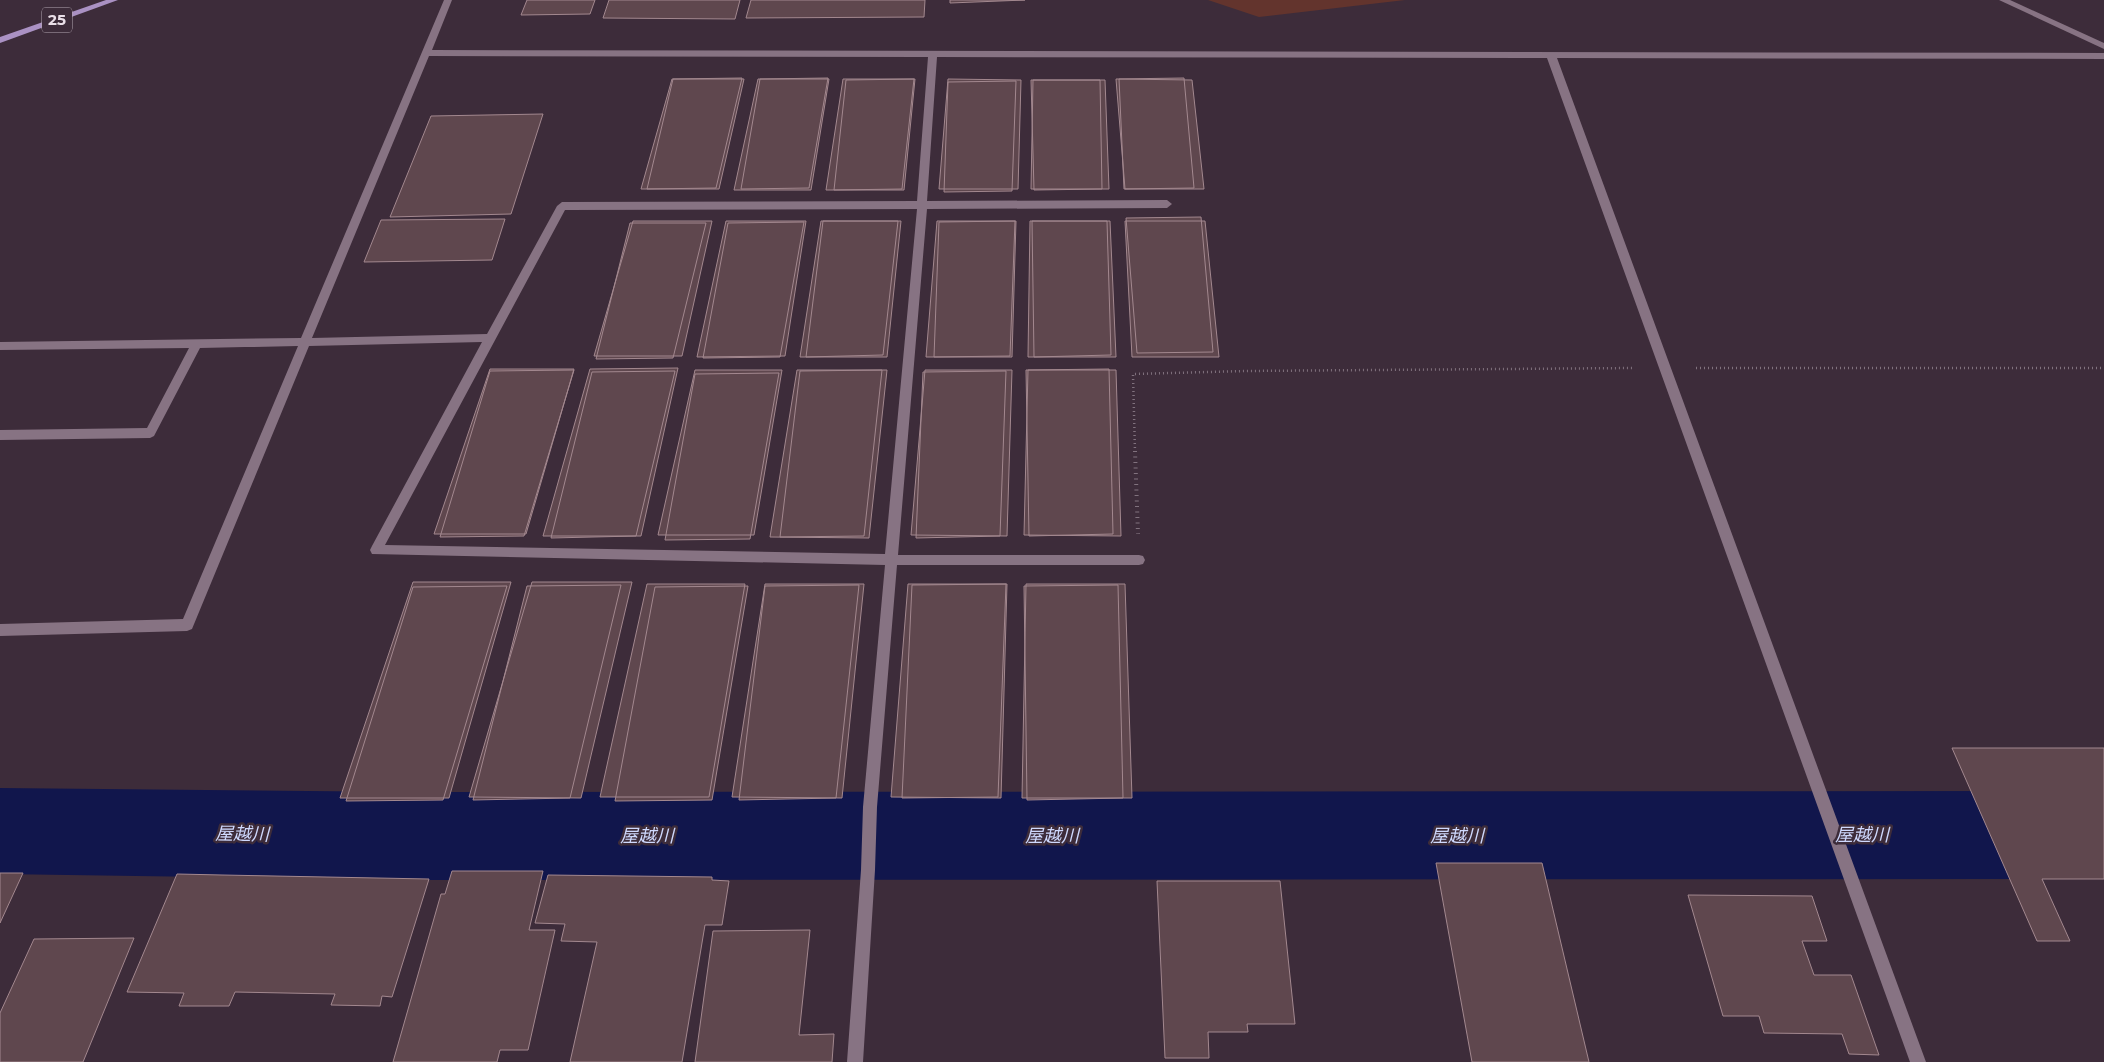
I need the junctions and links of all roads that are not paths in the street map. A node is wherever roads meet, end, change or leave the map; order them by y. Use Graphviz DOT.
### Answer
graph roads {
  1 [pos="114,0"];
  2 [pos="448,0"];
  3 [pos="2003,0"];
  4 [pos="0,40"];
  5 [pos="2104,46"];
  6 [pos="426,52"];
  7 [pos="933,54"];
  8 [pos="1551,55"];
  9 [pos="2104,56"];
  10 [pos="1167,204"];
  11 [pos="922,205"];
  12 [pos="490,338"];
  13 [pos="305,342"];
  14 [pos="197,343"];
  15 [pos="0,346"];
  16 [pos="0,435"];
  17 [pos="891,560"];
  18 [pos="1138,560"];
  19 [pos="0,630"];
  20 [pos="855,1062"];
  21 [pos="1918,1062"];
  1 -- 4 [label="main road, 25"];
  2 -- 6 [label="street"];
  3 -- 5 [label="street"];
  6 -- 7 [label="street"];
  6 -- 13 [label="street"];
  7 -- 8 [label="street"];
  7 -- 11 [label="street"];
  8 -- 9 [label="street"];
  8 -- 21 [label="street"];
  10 -- 11 [label="street"];
  11 -- 12 [label="street"];
  11 -- 17 [label="street"];
  12 -- 13 [label="street"];
  12 -- 17 [label="street"];
  13 -- 14 [label="street"];
  13 -- 19 [label="street"];
  14 -- 15 [label="street"];
  14 -- 16 [label="street"];
  17 -- 18 [label="street"];
  17 -- 20 [label="street"];
}
